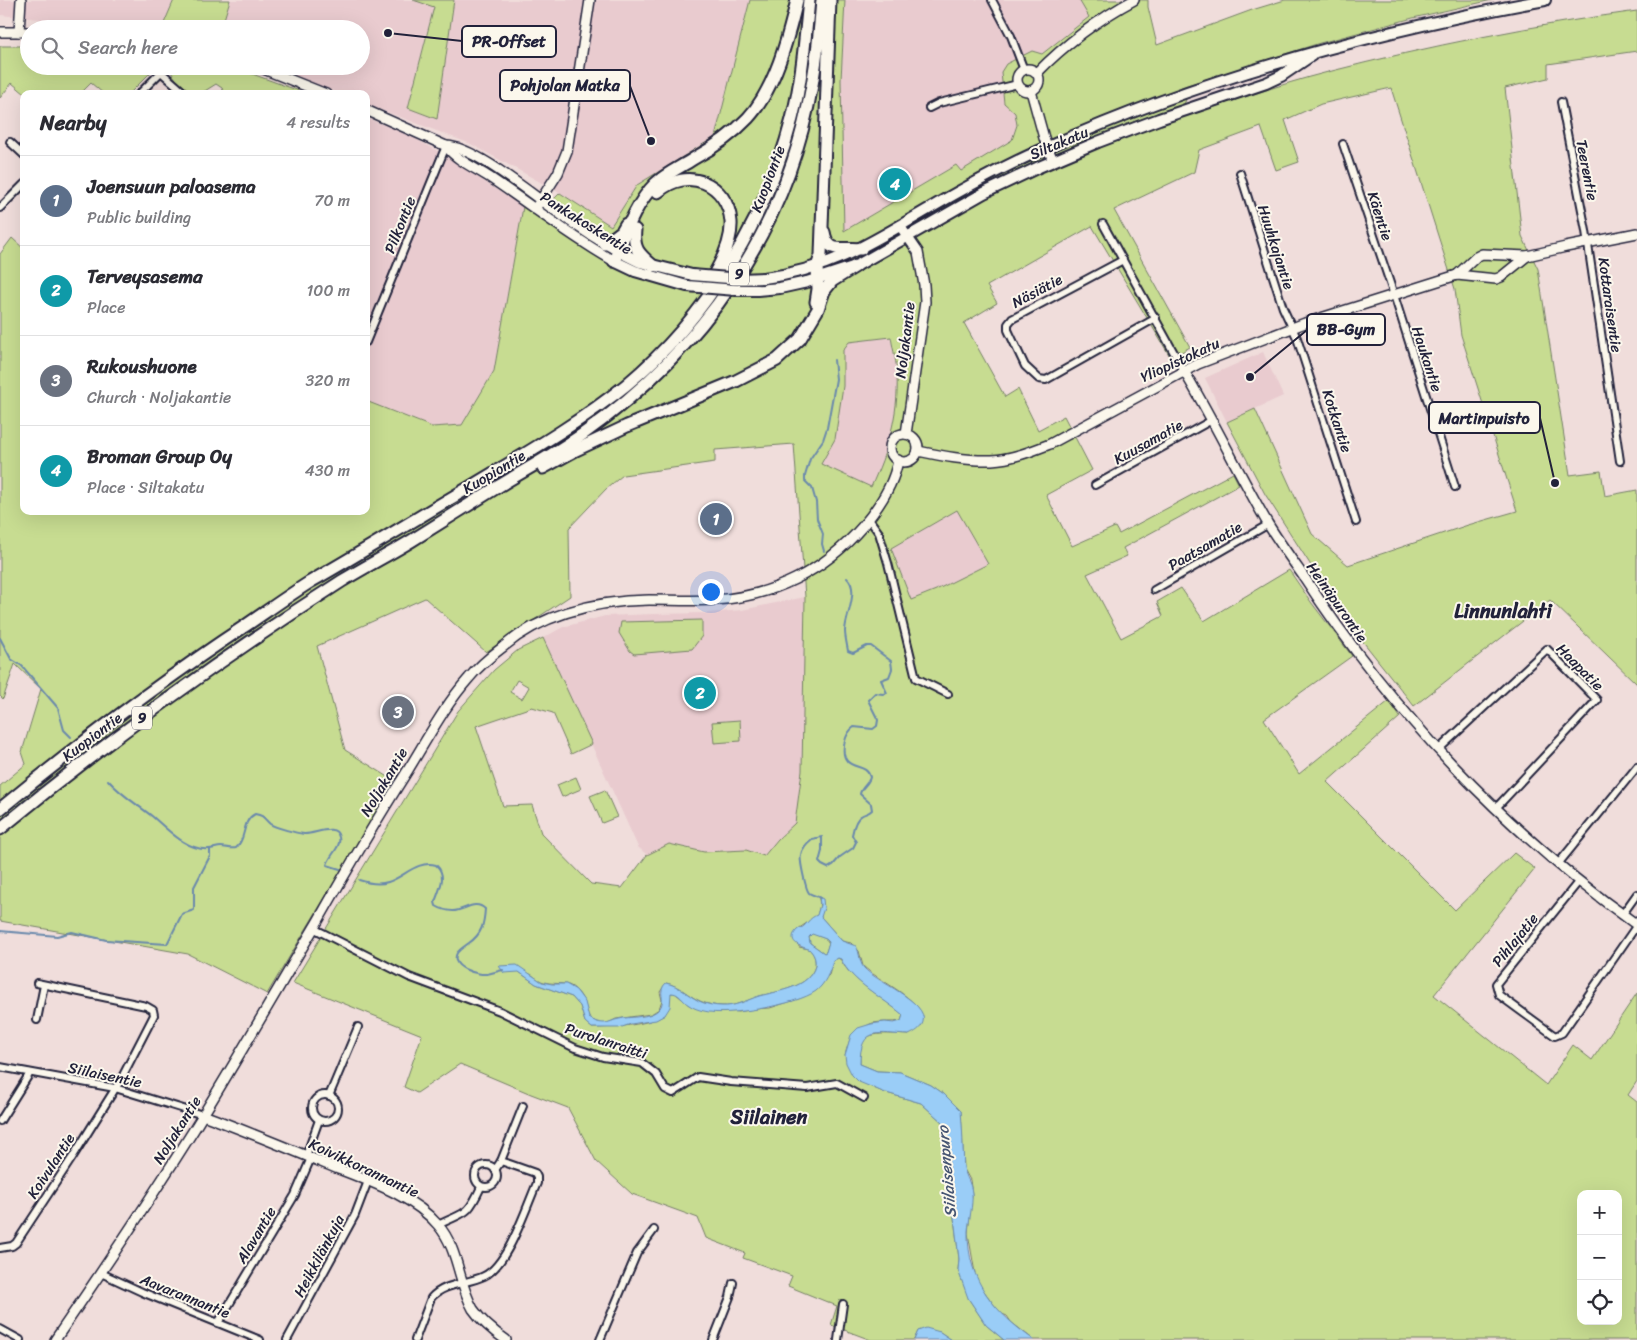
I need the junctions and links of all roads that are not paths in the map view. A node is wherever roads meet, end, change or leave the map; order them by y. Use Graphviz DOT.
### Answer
graph roads {
  1 [pos="21,0"];
  2 [pos="590,0"];
  3 [pos="797,0"];
  4 [pos="810,0"];
  5 [pos="822,0"];
  6 [pos="830,0"];
  7 [pos="992,0"];
  8 [pos="1134,0"];
  9 [pos="1545,0"];
  10 [pos="0,32"];
  11 [pos="19,32"];
  12 [pos="1320,50"];
  13 [pos="1024,70"];
  14 [pos="1037,73"];
  15 [pos="156,75"];
  16 [pos="168,75"];
  17 [pos="278,75"];
  18 [pos="1018,84"];
  19 [pos="143,90"];
  20 [pos="182,90"];
  21 [pos="316,90"];
  22 [pos="1031,91"];
  23 [pos="1561,102"];
  24 [pos="929,108"];
  25 [pos="370,112"];
  26 [pos="10,142"];
  27 [pos="1343,144"];
  28 [pos="446,146"];
  29 [pos="1047,147"];
  30 [pos="20,151"];
  31 [pos="1053,161"];
  32 [pos="1240,173"];
  33 [pos="20,188"];
  34 [pos="541,200"];
  35 [pos="0,208"];
  36 [pos="535,210"];
  37 [pos="636,212"];
  38 [pos="1103,224"];
  39 [pos="822,226"];
  40 [pos="900,226"];
  41 [pos="635,230"];
  42 [pos="1637,233"];
  43 [pos="908,237"];
  44 [pos="1587,242"];
  45 [pos="605,244"];
  46 [pos="861,249"];
  47 [pos="1527,256"];
  48 [pos="619,258"];
  49 [pos="1123,260"];
  50 [pos="653,266"];
  51 [pos="856,266"];
  52 [pos="817,267"];
  53 [pos="1457,275"];
  54 [pos="816,279"];
  55 [pos="1394,296"];
  56 [pos="813,317"];
  57 [pos="1156,318"];
  58 [pos="370,322"];
  59 [pos="688,323"];
  60 [pos="1292,328"];
  61 [pos="1184,371"];
  62 [pos="1212,420"];
  63 [pos="906,434"];
  64 [pos="918,451"];
  65 [pos="898,460"];
  66 [pos="1620,461"];
  67 [pos="529,468"];
  68 [pos="1095,485"];
  69 [pos="1455,487"];
  70 [pos="869,519"];
  71 [pos="1356,522"];
  72 [pos="1269,524"];
  73 [pos="1154,590"];
  74 [pos="948,694"];
  75 [pos="1438,750"];
  76 [pos="1637,767"];
  77 [pos="1496,808"];
  78 [pos="0,809"];
  79 [pos="0,829"];
  80 [pos="1558,864"];
  81 [pos="1579,881"];
  82 [pos="1637,894"];
  83 [pos="1622,914"];
  84 [pos="1637,925"];
  85 [pos="313,928"];
  86 [pos="37,983"];
  87 [pos="44,985"];
  88 [pos="37,1020"];
  89 [pos="358,1027"];
  90 [pos="0,1067"];
  91 [pos="30,1073"];
  92 [pos="115,1088"];
  93 [pos="329,1096"];
  94 [pos="864,1098"];
  95 [pos="523,1106"];
  96 [pos="202,1115"];
  97 [pos="319,1120"];
  98 [pos="0,1121"];
  99 [pos="308,1157"];
  100 [pos="501,1161"];
  101 [pos="495,1170"];
  102 [pos="368,1181"];
  103 [pos="481,1187"];
  104 [pos="438,1225"];
  105 [pos="654,1230"];
  106 [pos="0,1248"];
  107 [pos="101,1273"];
  108 [pos="463,1283"];
  109 [pos="733,1283"];
  110 [pos="843,1304"];
  111 [pos="218,1323"];
  112 [pos="0,1329"];
  113 [pos="20,1340"];
  114 [pos="55,1340"];
  115 [pos="260,1340"];
  116 [pos="287,1340"];
  117 [pos="415,1340"];
  118 [pos="506,1340"];
  119 [pos="600,1340"];
  120 [pos="713,1340"];
  121 [pos="838,1340"];
  1 -- 11 [label="street"];
  2 -- 34 [label="street"];
  3 -- 37 [label="highway"];
  4 -- 59 [label="highway, Kuopiontie / 9"];
  5 -- 67 [label="highway, Kuopiontie / 9"];
  6 -- 39 [label="highway"];
  7 -- 13 [label="street"];
  8 -- 14 [label="street"];
  9 -- 12 [label="main road, Siltakatu"];
  10 -- 11 [label="street"];
  12 -- 29 [label="main road, Siltakatu"];
  12 -- 31 [label="main road, Siltakatu"];
  13 -- 14 [label="street"];
  13 -- 18 [label="street"];
  14 -- 22 [label="street"];
  15 -- 19 [label="street"];
  16 -- 20 [label="street"];
  17 -- 21 [label="street"];
  18 -- 22 [label="street"];
  18 -- 24 [label="street"];
  22 -- 29 [label="street"];
  23 -- 44 [label="street, Teerentie"];
  25 -- 28 [label="street, Pankakoskentie"];
  26 -- 30 [label="street"];
  27 -- 55 [label="street, Käentie"];
  28 -- 34 [label="street, Pankakoskentie"];
  28 -- 36 [label="street, Pankakoskentie"];
  28 -- 58 [label="street, Pilkontie"];
  29 -- 31 [label="street"];
  29 -- 40 [label="main road, Siltakatu"];
  31 -- 43 [label="main road, Siltakatu"];
  32 -- 60 [label="street, Huuhkajantie"];
  33 -- 35 [label="street"];
  34 -- 36 [label="street"];
  34 -- 45 [label="street, Pankakoskentie"];
  36 -- 48 [label="street, Pankakoskentie"];
  37 -- 45 [label="highway"];
  37 -- 48 [label="highway"];
  38 -- 49 [label="street, Heinäpurontie"];
  39 -- 46 [label="highway"];
  39 -- 52 [label="highway"];
  40 -- 43 [label="street, Noljakantie"];
  40 -- 46 [label="main road, Siltakatu"];
  41 -- 48 [label="highway"];
  41 -- 50 [label="highway"];
  41 -- 59 [label="highway"];
  42 -- 44 [label="street, Yliopistokatu"];
  43 -- 51 [label="main road, Siltakatu"];
  43 -- 63 [label="street, Noljakantie"];
  44 -- 47 [label="street, Yliopistokatu"];
  44 -- 66 [label="street, Kottaraisentie"];
  45 -- 48 [label="street, Pankakoskentie"];
  46 -- 52 [label="main road, Siltakatu"];
  47 -- 53 [label="street, Yliopistokatu"];
  47 -- 53 [label="street, Yliopistokatu"];
  48 -- 50 [label="main road, Pankakoskentie"];
  48 -- 54 [label="main road, Pankakoskentie, bridge"];
  49 -- 57 [label="street, Heinäpurontie"];
  49 -- 57 [label="street, Näsiätie"];
  50 -- 52 [label="main road, Pankakoskentie, bridge"];
  51 -- 54 [label="main road, Siltakatu"];
  51 -- 56 [label="highway"];
  52 -- 54 [label="highway"];
  53 -- 55 [label="street, Yliopistokatu"];
  54 -- 56 [label="highway"];
  55 -- 60 [label="street, Yliopistokatu"];
  55 -- 69 [label="street, Haukantie"];
  56 -- 67 [label="highway"];
  57 -- 61 [label="street, Heinäpurontie"];
  59 -- 78 [label="highway, Kuopiontie / 9"];
  60 -- 61 [label="street, Yliopistokatu"];
  60 -- 71 [label="street, Kotkantie"];
  61 -- 62 [label="street, Heinäpurontie"];
  61 -- 64 [label="street, Yliopistokatu"];
  62 -- 68 [label="street, Kuusamatie"];
  62 -- 72 [label="street, Heinäpurontie"];
  63 -- 64 [label="street"];
  63 -- 65 [label="street"];
  64 -- 65 [label="street"];
  65 -- 70 [label="street, Noljakantie"];
  67 -- 79 [label="highway, Kuopiontie / 9"];
  70 -- 74 [label="street"];
  70 -- 85 [label="street, Noljakantie"];
  72 -- 73 [label="street, Paatsamatie"];
  72 -- 75 [label="street, Heinäpurontie"];
  75 -- 77 [label="street, Heinäpurontie"];
  75 -- 77 [label="street, Haapatie"];
  76 -- 80 [label="street"];
  77 -- 80 [label="street, Heinäpurontie"];
  80 -- 81 [label="street, Heinäpurontie"];
  81 -- 83 [label="street, Heinäpurontie"];
  81 -- 84 [label="street, Pihlajatie"];
  82 -- 83 [label="street"];
  83 -- 84 [label="street, Heinäpurontie"];
  85 -- 94 [label="street, Purolanraitti"];
  85 -- 96 [label="street, Noljakantie"];
  86 -- 87 [label="street"];
  87 -- 88 [label="street"];
  87 -- 92 [label="street, Koivulantie"];
  89 -- 93 [label="street"];
  90 -- 91 [label="street, Siilaisentie"];
  91 -- 92 [label="street, Siilaisentie"];
  91 -- 98 [label="street"];
  92 -- 96 [label="street, Siilaisentie"];
  92 -- 106 [label="street, Koivulantie"];
  93 -- 97 [label="street"];
  93 -- 97 [label="street"];
  95 -- 100 [label="street"];
  96 -- 99 [label="street, Koivikkorannantie"];
  96 -- 107 [label="street, Noljakantie"];
  97 -- 99 [label="street, Alavantie"];
  99 -- 102 [label="street, Koivikkorannantie"];
  99 -- 111 [label="street, Alavantie"];
  100 -- 101 [label="street"];
  100 -- 108 [label="street"];
  101 -- 103 [label="street"];
  101 -- 103 [label="street"];
  102 -- 104 [label="street, Koivikkorannantie"];
  102 -- 116 [label="street, Heikkilänkuja"];
  103 -- 104 [label="street"];
  104 -- 108 [label="street, Koivikkorannantie"];
  105 -- 119 [label="street"];
  107 -- 111 [label="street, Aavarannantie"];
  107 -- 114 [label="street, Noljakantie"];
  108 -- 117 [label="street"];
  108 -- 118 [label="street, Koivikkorannantie"];
  109 -- 120 [label="street"];
  110 -- 121 [label="street"];
  111 -- 115 [label="street, Aavarannantie"];
  112 -- 113 [label="street"];
}
